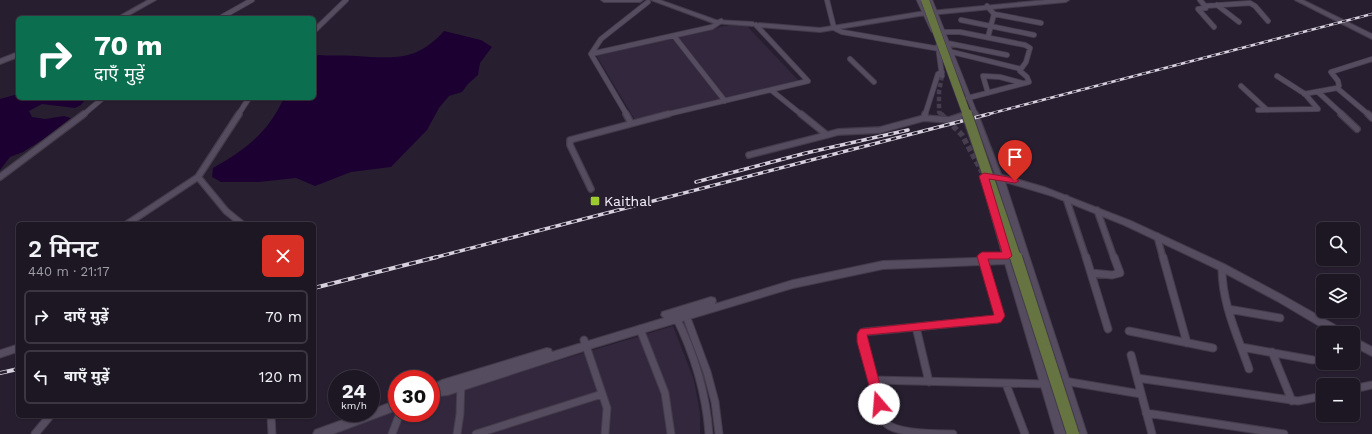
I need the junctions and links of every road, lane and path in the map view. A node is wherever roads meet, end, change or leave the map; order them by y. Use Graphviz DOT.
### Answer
graph roads {
  1 [pos="153,0"];
  2 [pos="252,0"];
  3 [pos="346,0"];
  4 [pos="604,0"];
  5 [pos="648,0"];
  6 [pos="662,0"];
  7 [pos="826,0"];
  8 [pos="919,0"];
  9 [pos="925,0"];
  10 [pos="930,0"];
  11 [pos="1043,0"];
  12 [pos="1066,0"];
  13 [pos="1200,0"];
  14 [pos="1298,0"];
  15 [pos="1217,5"];
  16 [pos="990,6"];
  17 [pos="1205,6"];
  18 [pos="934,11"];
  19 [pos="925,12"];
  20 [pos="123,16"];
  21 [pos="224,16"];
  22 [pos="961,20"];
  23 [pos="1268,21"];
  24 [pos="720,22"];
  25 [pos="1238,22"];
  26 [pos="1041,23"];
  27 [pos="756,24"];
  28 [pos="991,26"];
  29 [pos="1214,26"];
  30 [pos="833,27"];
  31 [pos="316,29"];
  32 [pos="943,32"];
  33 [pos="1034,35"];
  34 [pos="674,36"];
  35 [pos="1372,36"];
  36 [pos="988,37"];
  37 [pos="947,43"];
  38 [pos="940,49"];
  39 [pos="951,52"];
  40 [pos="592,54"];
  41 [pos="16,55"];
  42 [pos="1007,55"];
  43 [pos="850,59"];
  44 [pos="1372,59"];
  45 [pos="0,62"];
  46 [pos="1021,69"];
  47 [pos="1277,76"];
  48 [pos="874,82"];
  49 [pos="1022,83"];
  50 [pos="1241,86"];
  51 [pos="1337,88"];
  52 [pos="771,90"];
  53 [pos="988,92"];
  54 [pos="1318,92"];
  55 [pos="1304,94"];
  56 [pos="968,98"];
  57 [pos="101,100"];
  58 [pos="248,100"];
  59 [pos="726,101"];
  60 [pos="1258,110"];
  61 [pos="1267,110"];
  62 [pos="974,111"];
  63 [pos="924,118"];
  64 [pos="1372,118"];
  65 [pos="631,123"];
  66 [pos="1357,129"];
  67 [pos="827,135"];
  68 [pos="749,155"];
  69 [pos="0,177"];
  70 [pos="198,177"];
  71 [pos="999,178"];
  72 [pos="591,190"];
  73 [pos="1066,198"];
  74 [pos="1097,210"];
  75 [pos="129,222"];
  76 [pos="240,222"];
  77 [pos="1157,236"];
  78 [pos="983,258"];
  79 [pos="1008,258"];
  80 [pos="1025,258"];
  81 [pos="1222,269"];
  82 [pos="1091,273"];
  83 [pos="1228,309"];
  84 [pos="680,314"];
  85 [pos="1280,318"];
  86 [pos="1328,326"];
  87 [pos="916,327"];
  88 [pos="640,329"];
  89 [pos="1108,329"];
  90 [pos="1129,331"];
  91 [pos="1187,342"];
  92 [pos="585,343"];
  93 [pos="1360,345"];
  94 [pos="1241,347"];
  95 [pos="1213,348"];
  96 [pos="16,349"];
  97 [pos="1272,352"];
  98 [pos="1372,352"];
  99 [pos="0,354"];
  100 [pos="1131,355"];
  101 [pos="1313,360"];
  102 [pos="1249,369"];
  103 [pos="1137,378"];
  104 [pos="872,380"];
  105 [pos="1064,381"];
  106 [pos="461,382"];
  107 [pos="929,382"];
  108 [pos="1006,384"];
  109 [pos="1045,384"];
  110 [pos="1372,385"];
  111 [pos="1360,388"];
  112 [pos="440,391"];
  113 [pos="602,394"];
  114 [pos="1141,394"];
  115 [pos="1316,397"];
  116 [pos="1292,401"];
  117 [pos="388,408"];
  118 [pos="1146,413"];
  119 [pos="48,418"];
  120 [pos="271,418"];
  121 [pos="397,422"];
  122 [pos="35,434"];
  123 [pos="272,434"];
  124 [pos="319,434"];
  125 [pos="392,434"];
  126 [pos="457,434"];
  127 [pos="476,434"];
  128 [pos="605,434"];
  129 [pos="670,434"];
  130 [pos="708,434"];
  131 [pos="719,434"];
  132 [pos="905,434"];
  133 [pos="953,434"];
  134 [pos="1025,434"];
  135 [pos="1061,434"];
  136 [pos="1073,434"];
  137 [pos="1081,434"];
  138 [pos="1152,434"];
  139 [pos="1284,434"];
  1 -- 20 [label="street"];
  2 -- 21 [label="street"];
  3 -- 31 [label="street"];
  4 -- 5 [label="street"];
  5 -- 24 [label="street"];
  5 -- 40 [label="street"];
  6 -- 24 [label="street"];
  7 -- 30 [label="street"];
  8 -- 19 [label="street"];
  9 -- 136 [label="main road, bridge"];
  10 -- 18 [label="street"];
  11 -- 16 [label="street"];
  12 -- 16 [label="street"];
  13 -- 17 [label="street"];
  14 -- 35 [label="street"];
  15 -- 17 [label="street"];
  15 -- 23 [label="street"];
  15 -- 25 [label="street"];
  16 -- 18 [label="street"];
  16 -- 26 [label="street"];
  16 -- 28 [label="street"];
  17 -- 29 [label="street"];
  18 -- 19 [label="street"];
  18 -- 32 [label="street"];
  19 -- 30 [label="street"];
  19 -- 38 [label="street"];
  22 -- 28 [label="street"];
  24 -- 27 [label="street"];
  24 -- 34 [label="street"];
  27 -- 30 [label="street"];
  27 -- 52 [label="street"];
  28 -- 33 [label="street"];
  28 -- 36 [label="street"];
  30 -- 38 [label="street"];
  32 -- 36 [label="street"];
  32 -- 37 [label="street"];
  34 -- 40 [label="street"];
  34 -- 59 [label="street"];
  36 -- 46 [label="street"];
  37 -- 39 [label="street"];
  37 -- 42 [label="street"];
  38 -- 39 [label="street"];
  38 -- 63 [label="street"];
  39 -- 46 [label="street"];
  39 -- 56 [label="street"];
  40 -- 65 [label="street"];
  41 -- 45 [label="street"];
  43 -- 48 [label="street"];
  44 -- 51 [label="street"];
  46 -- 49 [label="street"];
  47 -- 55 [label="street"];
  49 -- 53 [label="street"];
  49 -- 53 [label="street"];
  50 -- 61 [label="street"];
  51 -- 54 [label="street"];
  51 -- 64 [label="street"];
  52 -- 59 [label="street"];
  52 -- 67 [label="street"];
  53 -- 56 [label="street"];
  54 -- 55 [label="street"];
  54 -- 66 [label="street"];
  55 -- 61 [label="street"];
  56 -- 62 [label="street"];
  57 -- 69 [label="street"];
  58 -- 70 [label="street"];
  59 -- 65 [label="street"];
  60 -- 61 [label="street"];
  62 -- 63 [label="street"];
  62 -- 71 [label="street"];
  63 -- 67 [label="street"];
  65 -- 72 [label="street"];
  67 -- 68 [label="street"];
  70 -- 75 [label="street"];
  70 -- 76 [label="street"];
  71 -- 73 [label="street"];
  71 -- 79 [label="street"];
  71 -- 80 [label="street"];
  73 -- 74 [label="street"];
  73 -- 82 [label="street"];
  74 -- 77 [label="street"];
  74 -- 82 [label="street"];
  77 -- 81 [label="street"];
  77 -- 91 [label="street"];
  78 -- 79 [label="street"];
  78 -- 84 [label="street"];
  78 -- 87 [label="street"];
  79 -- 80 [label="street"];
  79 -- 109 [label="street"];
  80 -- 105 [label="street"];
  81 -- 83 [label="street"];
  81 -- 86 [label="street"];
  82 -- 89 [label="street"];
  83 -- 85 [label="street"];
  83 -- 94 [label="street"];
  84 -- 88 [label="street"];
  84 -- 92 [label="street"];
  84 -- 130 [label="street"];
  84 -- 131 [label="street"];
  87 -- 104 [label="street"];
  87 -- 107 [label="street"];
  88 -- 92 [label="street"];
  88 -- 129 [label="street"];
  90 -- 91 [label="street"];
  91 -- 95 [label="street"];
  92 -- 106 [label="street"];
  92 -- 113 [label="street"];
  93 -- 98 [label="street"];
  94 -- 97 [label="street"];
  94 -- 102 [label="street"];
  96 -- 99 [label="street"];
  97 -- 101 [label="street"];
  97 -- 116 [label="street"];
  100 -- 103 [label="street"];
  103 -- 114 [label="street"];
  103 -- 116 [label="street"];
  104 -- 107 [label="street"];
  104 -- 132 [label="street"];
  105 -- 114 [label="street"];
  105 -- 137 [label="street"];
  106 -- 112 [label="street"];
  106 -- 126 [label="street"];
  107 -- 108 [label="street"];
  108 -- 109 [label="street"];
  108 -- 134 [label="street"];
  109 -- 135 [label="street"];
  110 -- 111 [label="street"];
  113 -- 127 [label="street"];
  113 -- 128 [label="street"];
  114 -- 118 [label="street"];
  115 -- 116 [label="street"];
  117 -- 124 [label="street"];
  118 -- 138 [label="street"];
  118 -- 139 [label="street"];
  119 -- 122 [label="street"];
  120 -- 123 [label="street"];
  121 -- 125 [label="street"];
  132 -- 133 [label="street"];
}
